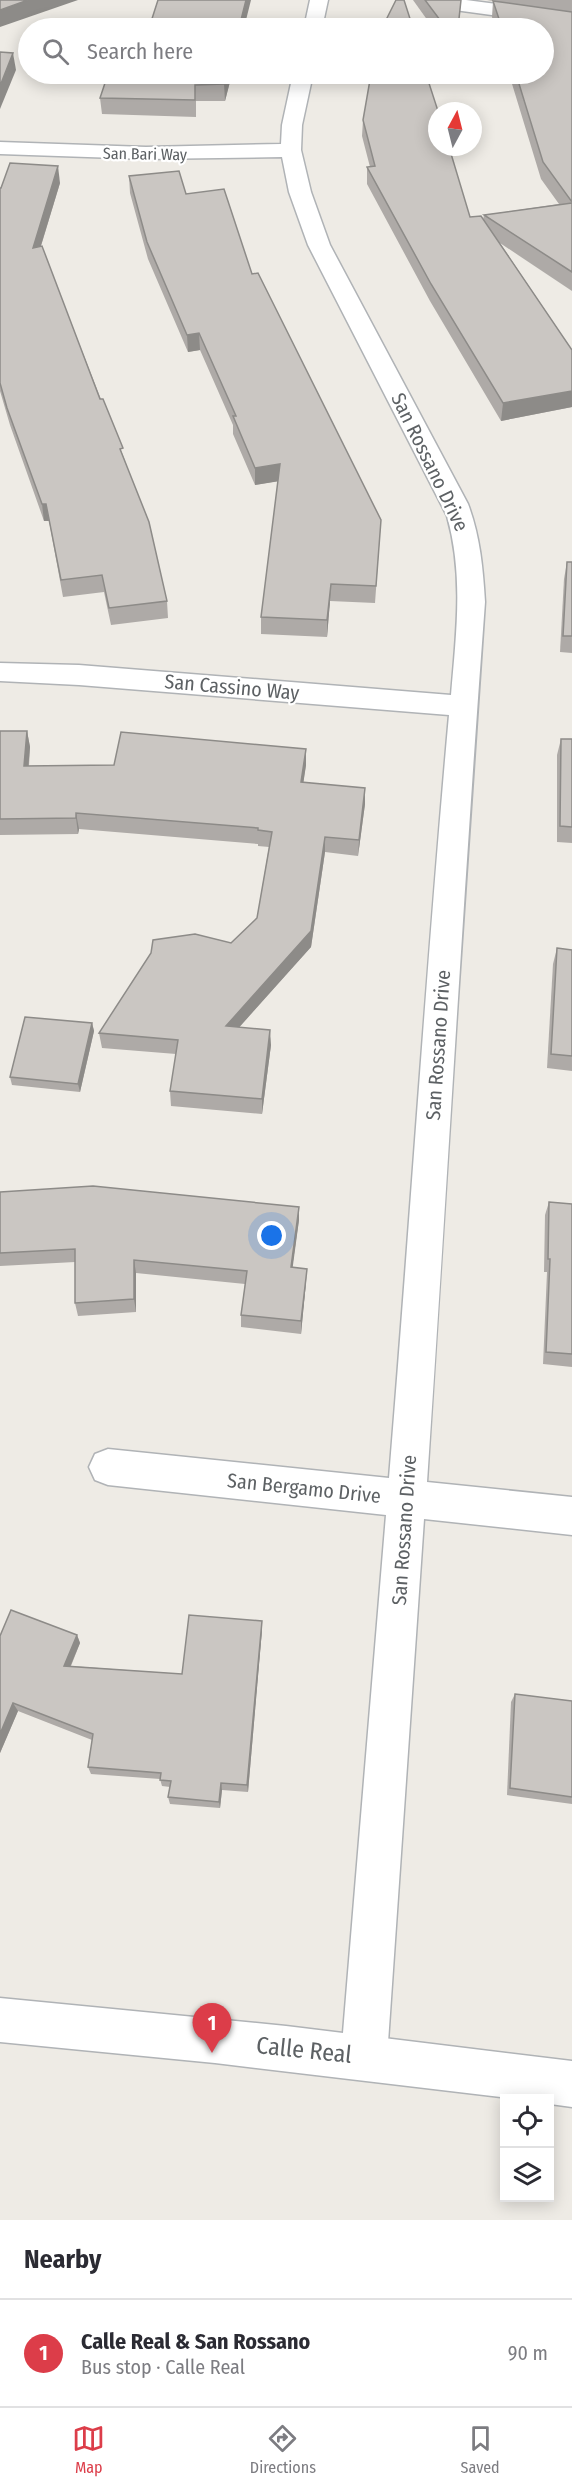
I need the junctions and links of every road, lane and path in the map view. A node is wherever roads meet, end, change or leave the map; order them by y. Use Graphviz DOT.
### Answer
graph roads {
  1 [pos="319,0"];
  2 [pos="424,0"];
  3 [pos="315,18"];
  4 [pos="572,20"];
  5 [pos="301,84"];
  6 [pos="0,148"];
  7 [pos="291,150"];
  8 [pos="0,672"];
  9 [pos="464,706"];
  10 [pos="108,1467"];
  11 [pos="406,1499"];
  12 [pos="572,1516"];
  13 [pos="0,2020"];
  14 [pos="364,2057"];
  15 [pos="572,2084"];
  1 -- 3 [label="street"];
  2 -- 4 [label="street"];
  5 -- 7 [label="street, San Rossano Drive"];
  6 -- 7 [label="street, San Bari Way"];
  7 -- 9 [label="street, San Rossano Drive"];
  8 -- 9 [label="street, San Cassino Way"];
  9 -- 11 [label="street, San Rossano Drive"];
  10 -- 11 [label="street, San Bergamo Drive"];
  11 -- 12 [label="street, San Bergamo Drive"];
  11 -- 14 [label="street, San Rossano Drive"];
  13 -- 14 [label="street, Calle Real"];
  14 -- 15 [label="street, Calle Real"];
}
